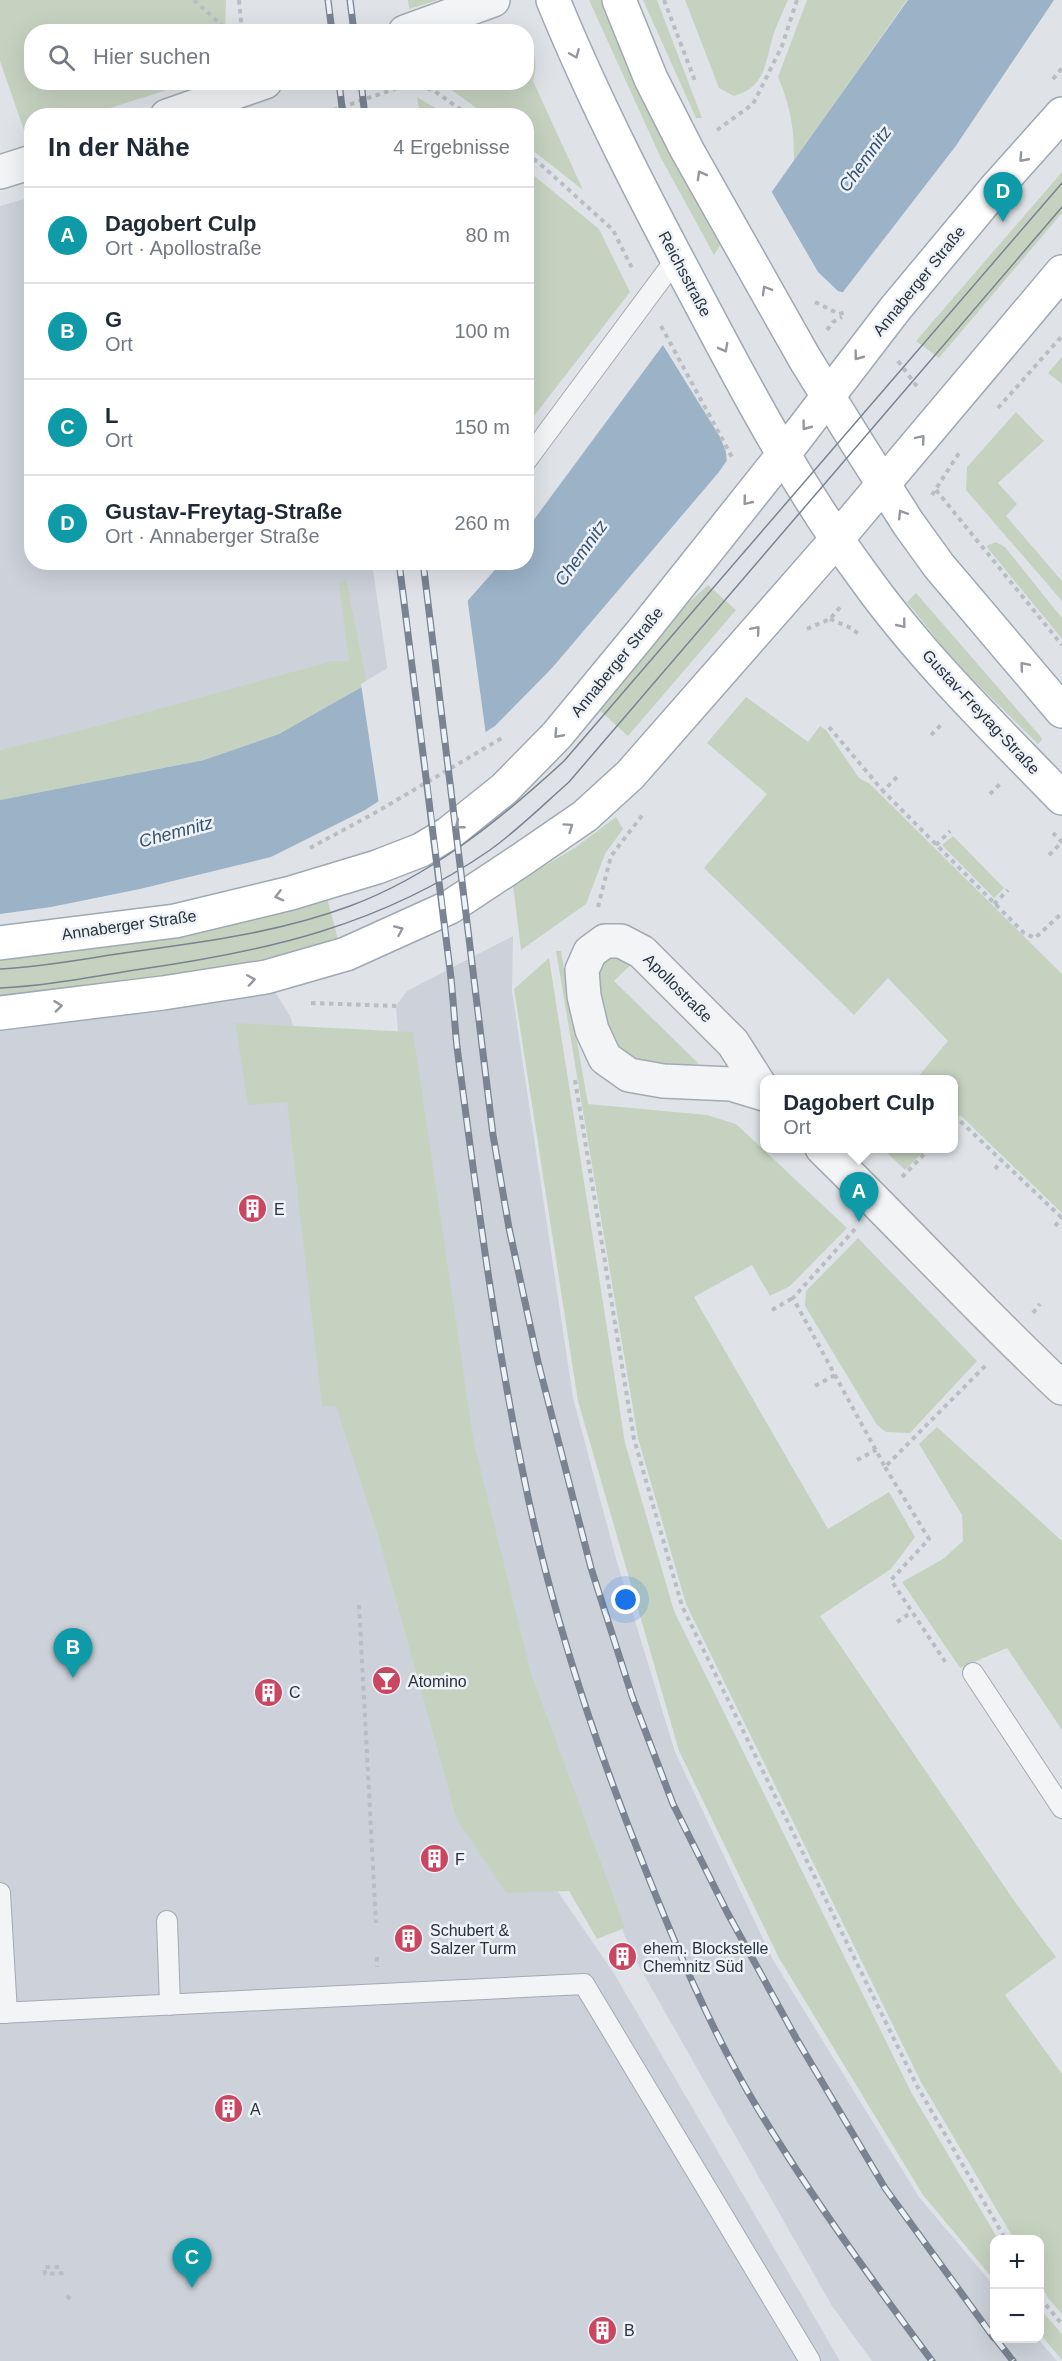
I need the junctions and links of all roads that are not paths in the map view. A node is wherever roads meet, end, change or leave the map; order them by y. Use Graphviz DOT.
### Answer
graph roads {
  1 [pos="493,0"];
  2 [pos="553,0"];
  3 [pos="619,0"];
  4 [pos="427,24"];
  5 [pos="242,90"];
  6 [pos="190,108"];
  7 [pos="1062,114"];
  8 [pos="24,164"];
  9 [pos="0,172"];
  10 [pos="682,268"];
  11 [pos="1062,272"];
  12 [pos="828,396"];
  13 [pos="534,452"];
  14 [pos="783,455"];
  15 [pos="883,484"];
  16 [pos="837,539"];
  17 [pos="1062,711"];
  18 [pos="1062,798"];
  19 [pos="0,943"];
  20 [pos="0,1013"];
  21 [pos="760,1085"];
  22 [pos="760,1092"];
  23 [pos="826,1153"];
  24 [pos="1062,1388"];
  25 [pos="973,1673"];
  26 [pos="1062,1808"];
  27 [pos="0,1893"];
  28 [pos="167,1921"];
  29 [pos="170,2005"];
  30 [pos="4,2013"];
  31 [pos="810,2361"];
  1 -- 4 [label="street"];
  2 -- 10 [label="main road, Reichsstraße, one-way"];
  12 -- 3 [label="main road, one-way"];
  5 -- 6 [label="street"];
  7 -- 12 [label="main road, Annaberger Straße, one-way"];
  8 -- 9 [label="street"];
  10 -- 13 [label="lane"];
  10 -- 14 [label="main road, Reichsstraße, one-way"];
  15 -- 11 [label="main road, one-way"];
  12 -- 14 [label="main road, Annaberger Straße, one-way"];
  12 -- 15 [label="main road"];
  14 -- 16 [label="main road, Reichsstraße"];
  14 -- 19 [label="main road, Annaberger Straße, one-way"];
  15 -- 16 [label="main road"];
  17 -- 15 [label="main road, one-way"];
  16 -- 18 [label="main road, Gustav-Freytag-Straße, one-way"];
  20 -- 16 [label="main road, one-way"];
  21 -- 22 [label="street, Apollostraße"];
  23 -- 24 [label="street"];
  25 -- 26 [label="lane"];
  27 -- 30 [label="lane"];
  28 -- 29 [label="lane"];
  29 -- 30 [label="lane"];
  29 -- 31 [label="lane"];
}
